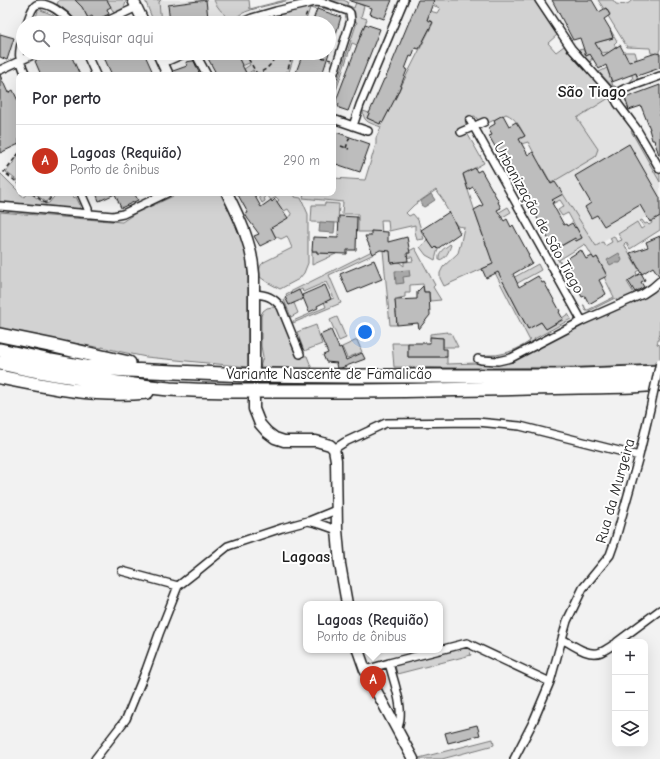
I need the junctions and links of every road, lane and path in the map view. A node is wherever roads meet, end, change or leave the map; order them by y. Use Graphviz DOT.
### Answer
graph roads {
  1 [pos="404,0"];
  2 [pos="539,0"];
  3 [pos="310,3"];
  4 [pos="135,4"];
  5 [pos="30,16"];
  6 [pos="65,16"];
  7 [pos="114,16"];
  8 [pos="141,16"];
  9 [pos="259,16"];
  10 [pos="305,16"];
  11 [pos="89,60"];
  12 [pos="162,60"];
  13 [pos="170,60"];
  14 [pos="199,60"];
  15 [pos="249,60"];
  16 [pos="273,60"];
  17 [pos="291,60"];
  18 [pos="328,60"];
  19 [pos="20,61"];
  20 [pos="163,63"];
  21 [pos="337,63"];
  22 [pos="0,70"];
  23 [pos="25,72"];
  24 [pos="95,72"];
  25 [pos="167,72"];
  26 [pos="205,72"];
  27 [pos="255,72"];
  28 [pos="262,72"];
  29 [pos="287,72"];
  30 [pos="334,72"];
  31 [pos="660,76"];
  32 [pos="613,95"];
  33 [pos="336,120"];
  34 [pos="470,120"];
  35 [pos="484,122"];
  36 [pos="353,126"];
  37 [pos="474,127"];
  38 [pos="368,131"];
  39 [pos="461,132"];
  40 [pos="350,136"];
  41 [pos="341,146"];
  42 [pos="346,148"];
  43 [pos="349,148"];
  44 [pos="16,157"];
  45 [pos="660,169"];
  46 [pos="16,182"];
  47 [pos="36,196"];
  48 [pos="52,196"];
  49 [pos="82,196"];
  50 [pos="152,196"];
  51 [pos="228,196"];
  52 [pos="0,206"];
  53 [pos="89,214"];
  54 [pos="660,281"];
  55 [pos="254,294"];
  56 [pos="582,321"];
  57 [pos="0,334"];
  58 [pos="0,350"];
  59 [pos="300,354"];
  60 [pos="478,359"];
  61 [pos="660,362"];
  62 [pos="0,363"];
  63 [pos="254,367"];
  64 [pos="161,372"];
  65 [pos="660,372"];
  66 [pos="0,377"];
  67 [pos="660,384"];
  68 [pos="169,389"];
  69 [pos="254,400"];
  70 [pos="332,447"];
  71 [pos="639,456"];
  72 [pos="336,510"];
  73 [pos="308,521"];
  74 [pos="337,530"];
  75 [pos="122,571"];
  76 [pos="178,586"];
  77 [pos="346,601"];
  78 [pos="660,610"];
  79 [pos="562,639"];
  80 [pos="621,639"];
  81 [pos="612,646"];
  82 [pos="443,649"];
  83 [pos="359,653"];
  84 [pos="428,653"];
  85 [pos="389,663"];
  86 [pos="365,670"];
  87 [pos="550,682"];
  88 [pos="397,730"];
  89 [pos="95,759"];
  90 [pos="413,759"];
  91 [pos="514,759"];
  1 -- 36 [label="street"];
  2 -- 32 [label="street"];
  3 -- 9 [label="street"];
  3 -- 10 [label="path"];
  3 -- 21 [label="street"];
  4 -- 7 [label="street"];
  4 -- 8 [label="main road"];
  5 -- 6 [label="street"];
  11 -- 24 [label="street"];
  12 -- 20 [label="main road"];
  13 -- 20 [label="street"];
  14 -- 26 [label="street"];
  15 -- 27 [label="path"];
  16 -- 28 [label="path"];
  17 -- 29 [label="path"];
  18 -- 21 [label="path"];
  19 -- 22 [label="street"];
  19 -- 23 [label="street"];
  20 -- 25 [label="main road"];
  21 -- 30 [label="street"];
  31 -- 32 [label="street"];
  32 -- 45 [label="street"];
  33 -- 36 [label="street"];
  34 -- 37 [label="street, Urbanização de São Tiago"];
  35 -- 37 [label="street"];
  36 -- 38 [label="street"];
  37 -- 39 [label="street"];
  37 -- 56 [label="street, Urbanização de São Tiago"];
  40 -- 42 [label="path"];
  41 -- 42 [label="path"];
  42 -- 43 [label="path"];
  44 -- 46 [label="path"];
  47 -- 48 [label="path"];
  49 -- 53 [label="street"];
  50 -- 53 [label="street"];
  51 -- 55 [label="main road"];
  52 -- 53 [label="street"];
  54 -- 56 [label="street"];
  55 -- 59 [label="street"];
  55 -- 63 [label="main road"];
  56 -- 60 [label="street"];
  57 -- 64 [label="highway"];
  58 -- 64 [label="highway, Variante Nascente de Famalicão"];
  61 -- 71 [label="street, Rua da Murgeira, bridge"];
  62 -- 68 [label="highway, Variante Nascente de Famalicão"];
  64 -- 65 [label="highway, Variante Nascente de Famalicão"];
  66 -- 68 [label="highway"];
  67 -- 68 [label="highway, Variante Nascente de Famalicão"];
  69 -- 70 [label="main road"];
  70 -- 71 [label="street"];
  70 -- 72 [label="main road"];
  71 -- 79 [label="street, Rua da Murgeira"];
  72 -- 73 [label="street"];
  72 -- 74 [label="main road"];
  73 -- 74 [label="street"];
  73 -- 76 [label="street"];
  74 -- 77 [label="main road"];
  75 -- 76 [label="street"];
  76 -- 89 [label="street"];
  78 -- 80 [label="street"];
  79 -- 81 [label="street"];
  79 -- 87 [label="street, Rua da Murgeira"];
  82 -- 87 [label="street"];
  83 -- 86 [label="main road"];
  84 -- 85 [label="street"];
  85 -- 86 [label="street"];
  85 -- 88 [label="street"];
  86 -- 88 [label="main road"];
  87 -- 91 [label="street, Rua da Murgeira"];
  88 -- 90 [label="main road"];
}
